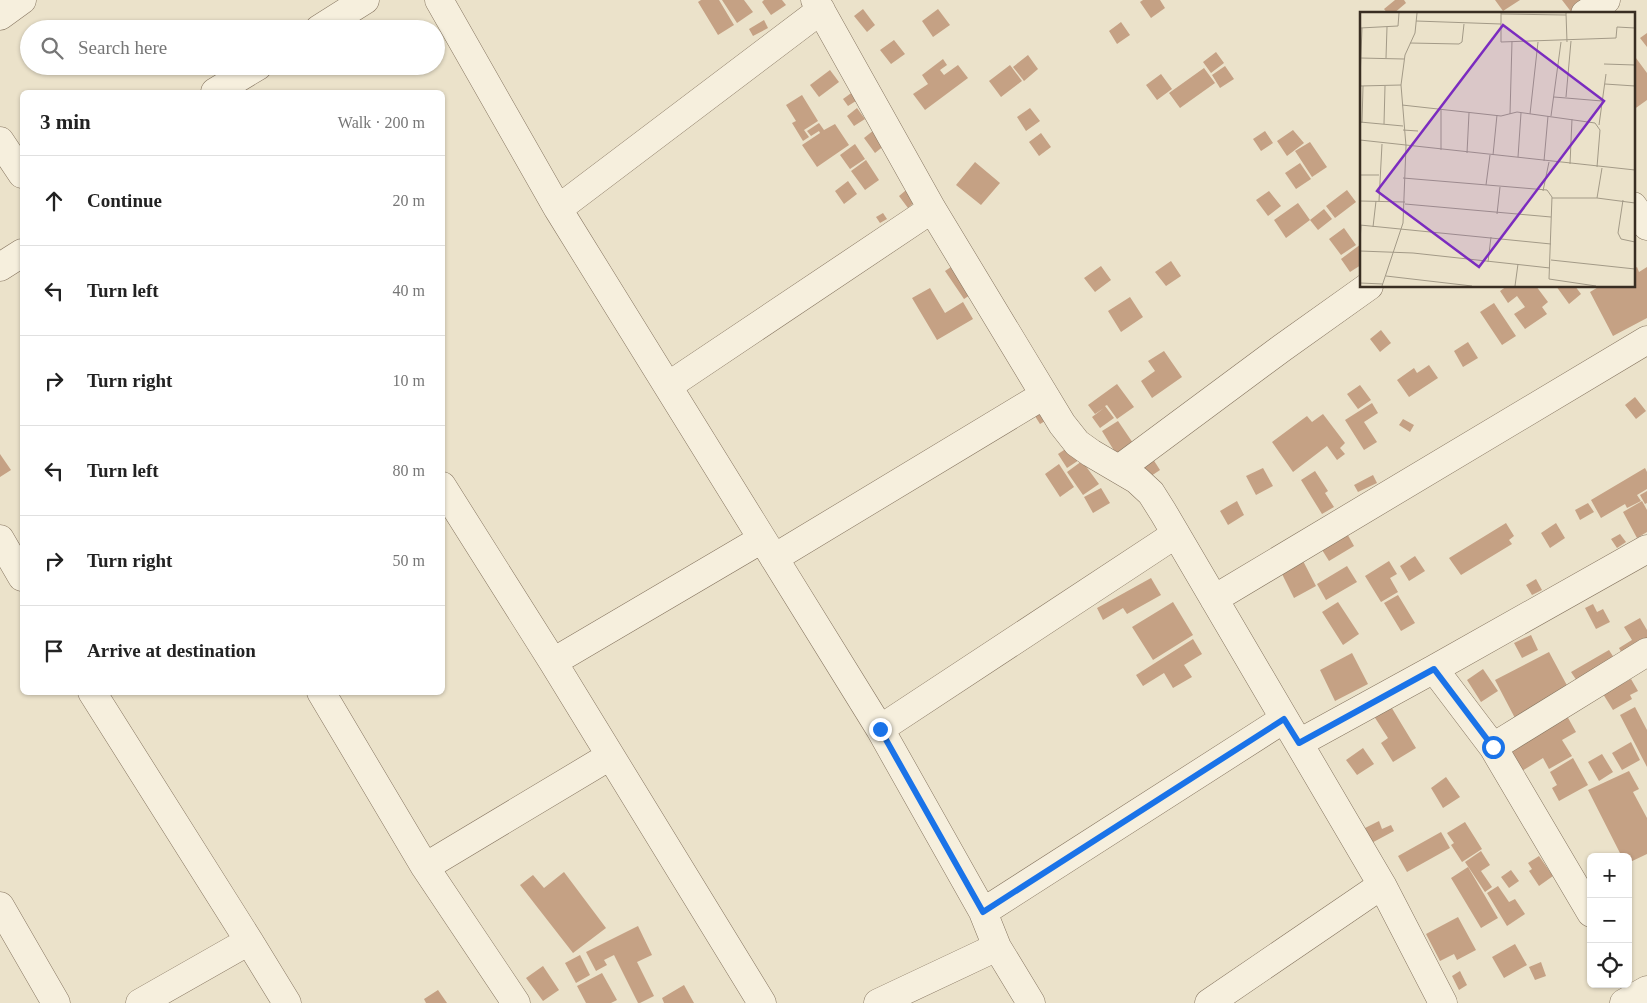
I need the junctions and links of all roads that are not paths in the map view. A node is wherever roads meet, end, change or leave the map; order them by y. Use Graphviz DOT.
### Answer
graph roads {
  1 [pos="22,0"];
  2 [pos="365,0"];
  3 [pos="439,0"];
  4 [pos="1606,0"];
  5 [pos="818,5"];
  6 [pos="1588,12"];
  7 [pos="0,16"];
  8 [pos="333,20"];
  9 [pos="243,75"];
  10 [pos="218,90"];
  11 [pos="0,141"];
  12 [pos="20,171"];
  13 [pos="1634,207"];
  14 [pos="558,208"];
  15 [pos="932,209"];
  16 [pos="1647,226"];
  17 [pos="20,255"];
  18 [pos="0,267"];
  19 [pos="1366,288"];
  20 [pos="1647,340"];
  21 [pos="668,386"];
  22 [pos="1044,395"];
  23 [pos="1119,469"];
  24 [pos="445,491"];
  25 [pos="1176,534"];
  26 [pos="0,539"];
  27 [pos="768,548"];
  28 [pos="1647,548"];
  29 [pos="20,574"];
  30 [pos="1214,599"];
  31 [pos="1647,652"];
  32 [pos="553,662"];
  33 [pos="1434,669"];
  34 [pos="94,695"];
  35 [pos="323,695"];
  36 [pos="1284,719"];
  37 [pos="880,729"];
  38 [pos="1299,743"];
  39 [pos="1493,747"];
  40 [pos="610,756"];
  41 [pos="425,867"];
  42 [pos="1382,885"];
  43 [pos="0,906"];
  44 [pos="1587,906"];
  45 [pos="983,912"];
  46 [pos="249,941"];
  47 [pos="998,947"];
  48 [pos="56,1003"];
  49 [pos="140,1003"];
  50 [pos="286,1003"];
  51 [pos="516,1003"];
  52 [pos="762,1003"];
  53 [pos="878,1003"];
  54 [pos="1031,1003"];
  55 [pos="1209,1003"];
  56 [pos="1443,1003"];
  1 -- 7 [label="street"];
  2 -- 8 [label="street"];
  3 -- 14 [label="street"];
  4 -- 6 [label="street"];
  5 -- 14 [label="street"];
  5 -- 15 [label="street"];
  9 -- 10 [label="street"];
  11 -- 12 [label="street"];
  13 -- 16 [label="street"];
  14 -- 21 [label="street"];
  15 -- 21 [label="street"];
  15 -- 22 [label="street"];
  17 -- 18 [label="street"];
  19 -- 23 [label="street"];
  20 -- 30 [label="street"];
  21 -- 27 [label="street"];
  22 -- 23 [label="street"];
  22 -- 27 [label="street"];
  23 -- 25 [label="street"];
  24 -- 32 [label="street"];
  25 -- 30 [label="street"];
  25 -- 37 [label="street"];
  26 -- 29 [label="street"];
  27 -- 32 [label="street"];
  27 -- 37 [label="street"];
  28 -- 33 [label="street"];
  30 -- 36 [label="street"];
  31 -- 39 [label="street"];
  32 -- 40 [label="street"];
  33 -- 38 [label="street"];
  33 -- 39 [label="street"];
  34 -- 46 [label="street"];
  35 -- 41 [label="street"];
  36 -- 38 [label="street"];
  36 -- 45 [label="street"];
  37 -- 45 [label="street"];
  38 -- 42 [label="street"];
  39 -- 44 [label="street"];
  40 -- 41 [label="street"];
  40 -- 52 [label="street"];
  41 -- 51 [label="street"];
  42 -- 55 [label="street"];
  42 -- 56 [label="street"];
  43 -- 48 [label="street"];
  45 -- 47 [label="street"];
  46 -- 49 [label="street"];
  46 -- 50 [label="street"];
  47 -- 53 [label="street"];
  47 -- 54 [label="street"];
}
